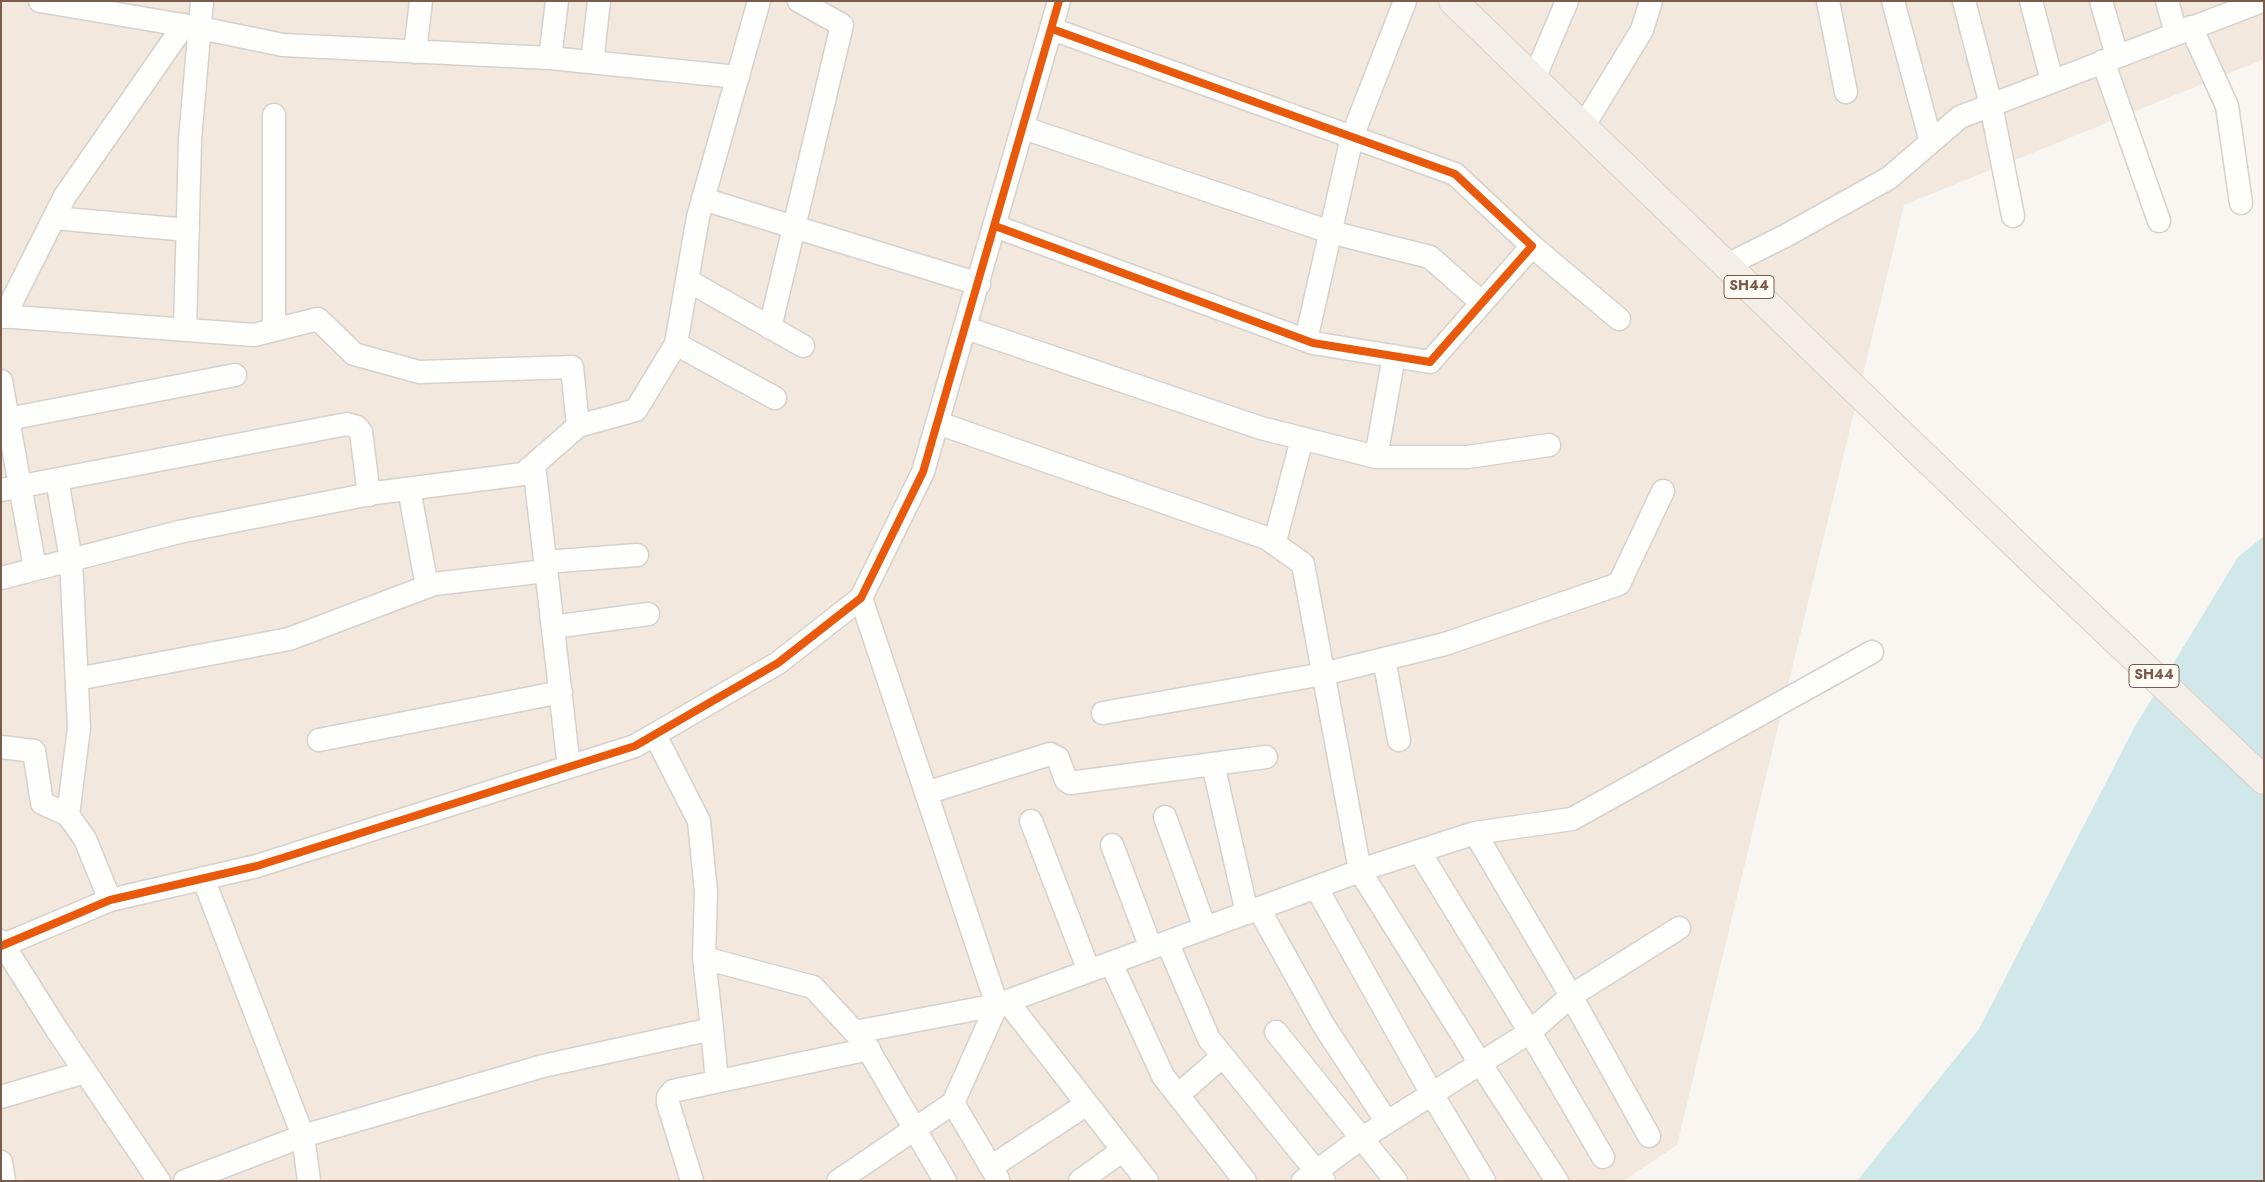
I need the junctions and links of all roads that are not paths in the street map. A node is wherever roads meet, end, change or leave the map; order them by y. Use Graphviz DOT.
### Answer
graph roads {
  1 [pos="40,1"];
  2 [pos="202,1"];
  3 [pos="420,1"];
  4 [pos="557,1"];
  5 [pos="599,1"];
  6 [pos="759,1"];
  7 [pos="799,1"];
  8 [pos="1059,1"];
  9 [pos="1405,1"];
  10 [pos="1567,1"];
  11 [pos="1651,1"];
  12 [pos="1828,1"];
  13 [pos="1893,1"];
  14 [pos="1964,1"];
  15 [pos="2031,1"];
  16 [pos="2101,1"];
  17 [pos="2167,1"];
  18 [pos="2250,3"];
  19 [pos="1466,7"];
  20 [pos="192,27"];
  21 [pos="1052,28"];
  22 [pos="2183,30"];
  23 [pos="414,52"];
  24 [pos="550,58"];
  25 [pos="2110,59"];
  26 [pos="592,62"];
  27 [pos="738,77"];
  28 [pos="1534,80"];
  29 [pos="2052,81"];
  30 [pos="1846,92"];
  31 [pos="1991,105"];
  32 [pos="274,114"];
  33 [pos="1583,127"];
  34 [pos="1024,128"];
  35 [pos="1352,137"];
  36 [pos="1931,142"];
  37 [pos="703,199"];
  38 [pos="2241,203"];
  39 [pos="2013,216"];
  40 [pos="54,218"];
  41 [pos="2159,221"];
  42 [pos="995,226"];
  43 [pos="794,227"];
  44 [pos="188,230"];
  45 [pos="1330,232"];
  46 [pos="1532,246"];
  47 [pos="1727,265"];
  48 [pos="687,280"];
  49 [pos="979,284"];
  50 [pos="1482,303"];
  51 [pos="3,316"];
  52 [pos="1618,319"];
  53 [pos="770,328"];
  54 [pos="966,328"];
  55 [pos="185,330"];
  56 [pos="274,330"];
  57 [pos="1306,340"];
  58 [pos="676,344"];
  59 [pos="803,346"];
  60 [pos="1394,356"];
  61 [pos="235,375"];
  62 [pos="774,398"];
  63 [pos="4,399"];
  64 [pos="938,423"];
  65 [pos="578,426"];
  66 [pos="1302,438"];
  67 [pos="1549,445"];
  68 [pos="1376,457"];
  69 [pos="534,465"];
  70 [pos="56,480"];
  71 [pos="11,488"];
  72 [pos="409,489"];
  73 [pos="1663,491"];
  74 [pos="369,495"];
  75 [pos="1268,539"];
  76 [pos="636,556"];
  77 [pos="70,559"];
  78 [pos="546,566"];
  79 [pos="35,568"];
  80 [pos="1,578"];
  81 [pos="434,584"];
  82 [pos="861,598"];
  83 [pos="648,614"];
  84 [pos="553,627"];
  85 [pos="1872,652"];
  86 [pos="1384,659"];
  87 [pos="1324,674"];
  88 [pos="77,679"];
  89 [pos="561,692"];
  90 [pos="1104,713"];
  91 [pos="655,735"];
  92 [pos="319,740"];
  93 [pos="1399,740"];
  94 [pos="1,747"];
  95 [pos="1266,757"];
  96 [pos="1214,764"];
  97 [pos="569,767"];
  98 [pos="2264,780"];
  99 [pos="926,793"];
  100 [pos="68,815"];
  101 [pos="1165,817"];
  102 [pos="1031,821"];
  103 [pos="1476,833"];
  104 [pos="1112,845"];
  105 [pos="1419,851"];
  106 [pos="1360,871"];
  107 [pos="203,878"];
  108 [pos="1316,888"];
  109 [pos="110,900"];
  110 [pos="1253,911"];
  111 [pos="1205,928"];
  112 [pos="1679,928"];
  113 [pos="2,944"];
  114 [pos="1159,945"];
  115 [pos="704,958"];
  116 [pos="1111,963"];
  117 [pos="1089,971"];
  118 [pos="1571,996"];
  119 [pos="1002,1003"];
  120 [pos="712,1029"];
  121 [pos="855,1032"];
  122 [pos="1276,1032"];
  123 [pos="1530,1032"];
  124 [pos="869,1050"];
  125 [pos="1223,1056"];
  126 [pos="1480,1063"];
  127 [pos="85,1072"];
  128 [pos="717,1081"];
  129 [pos="1432,1094"];
  130 [pos="1178,1095"];
  131 [pos="1,1097"];
  132 [pos="953,1103"];
  133 [pos="1087,1104"];
  134 [pos="1387,1122"];
  135 [pos="914,1129"];
  136 [pos="303,1136"];
  137 [pos="1649,1136"];
  138 [pos="1362,1138"];
  139 [pos="1123,1150"];
  140 [pos="1603,1157"];
  141 [pos="1,1162"];
  142 [pos="995,1174"];
  143 [pos="1314,1178"];
  144 [pos="4,1181"];
  145 [pos="159,1181"];
  146 [pos="185,1181"];
  147 [pos="308,1181"];
  148 [pos="692,1181"];
  149 [pos="838,1181"];
  150 [pos="945,1181"];
  151 [pos="1080,1181"];
  152 [pos="1147,1181"];
  153 [pos="1245,1181"];
  154 [pos="1396,1181"];
  155 [pos="1484,1181"];
  156 [pos="1558,1181"];
  1 -- 20 [label="street"];
  2 -- 20 [label="street"];
  3 -- 23 [label="street"];
  4 -- 24 [label="street"];
  5 -- 26 [label="street"];
  6 -- 27 [label="street"];
  7 -- 43 [label="street"];
  8 -- 21 [label="street"];
  9 -- 35 [label="street"];
  10 -- 28 [label="street"];
  11 -- 33 [label="street"];
  12 -- 30 [label="street"];
  13 -- 36 [label="street"];
  14 -- 31 [label="street"];
  15 -- 29 [label="street"];
  16 -- 25 [label="street"];
  17 -- 22 [label="street"];
  18 -- 22 [label="street"];
  19 -- 28 [label="main road, SH44"];
  20 -- 23 [label="street"];
  20 -- 40 [label="street"];
  20 -- 44 [label="street"];
  21 -- 34 [label="street"];
  21 -- 35 [label="street"];
  22 -- 25 [label="street"];
  22 -- 38 [label="street"];
  23 -- 24 [label="street"];
  24 -- 26 [label="street"];
  25 -- 29 [label="street"];
  25 -- 41 [label="street"];
  26 -- 27 [label="street"];
  27 -- 37 [label="street"];
  28 -- 33 [label="main road, SH44"];
  29 -- 31 [label="street"];
  31 -- 36 [label="street"];
  31 -- 39 [label="street"];
  32 -- 56 [label="street"];
  33 -- 47 [label="main road, SH44"];
  34 -- 42 [label="street"];
  34 -- 45 [label="street"];
  35 -- 45 [label="street"];
  35 -- 46 [label="street"];
  36 -- 47 [label="street"];
  37 -- 43 [label="street"];
  37 -- 48 [label="street"];
  40 -- 44 [label="street"];
  40 -- 51 [label="street"];
  42 -- 49 [label="street"];
  42 -- 57 [label="street"];
  43 -- 49 [label="street"];
  43 -- 53 [label="street"];
  44 -- 55 [label="street"];
  45 -- 50 [label="street"];
  45 -- 57 [label="street"];
  46 -- 50 [label="street"];
  46 -- 52 [label="street"];
  47 -- 98 [label="main road, SH44"];
  48 -- 53 [label="street"];
  48 -- 58 [label="street"];
  49 -- 54 [label="street"];
  50 -- 60 [label="street"];
  51 -- 55 [label="street"];
  53 -- 59 [label="street"];
  54 -- 64 [label="street"];
  54 -- 66 [label="street"];
  55 -- 56 [label="street"];
  56 -- 65 [label="street"];
  57 -- 60 [label="street"];
  58 -- 62 [label="street"];
  58 -- 65 [label="street"];
  60 -- 68 [label="street"];
  61 -- 63 [label="street"];
  63 -- 71 [label="street"];
  64 -- 75 [label="street"];
  64 -- 82 [label="street"];
  65 -- 69 [label="street"];
  66 -- 68 [label="street"];
  66 -- 75 [label="street"];
  67 -- 68 [label="street"];
  69 -- 72 [label="street"];
  69 -- 78 [label="street"];
  70 -- 71 [label="street"];
  70 -- 74 [label="street"];
  70 -- 77 [label="street"];
  71 -- 79 [label="street"];
  72 -- 74 [label="street"];
  72 -- 81 [label="street"];
  73 -- 86 [label="street"];
  74 -- 77 [label="street"];
  75 -- 87 [label="street"];
  76 -- 78 [label="street"];
  77 -- 79 [label="street"];
  77 -- 88 [label="street"];
  78 -- 81 [label="street"];
  78 -- 84 [label="street"];
  79 -- 80 [label="street"];
  81 -- 88 [label="street"];
  82 -- 91 [label="street"];
  82 -- 99 [label="street"];
  83 -- 84 [label="street"];
  84 -- 89 [label="street"];
  85 -- 103 [label="street"];
  86 -- 87 [label="street"];
  86 -- 93 [label="street"];
  87 -- 90 [label="street"];
  87 -- 106 [label="street"];
  88 -- 100 [label="street"];
  89 -- 92 [label="street"];
  89 -- 97 [label="street"];
  91 -- 97 [label="street"];
  91 -- 115 [label="street"];
  94 -- 100 [label="street"];
  95 -- 96 [label="street"];
  96 -- 99 [label="street"];
  96 -- 110 [label="street"];
  97 -- 107 [label="street"];
  99 -- 119 [label="street"];
  100 -- 109 [label="street"];
  101 -- 111 [label="street"];
  102 -- 117 [label="street"];
  103 -- 105 [label="street"];
  103 -- 118 [label="street"];
  104 -- 114 [label="street"];
  105 -- 106 [label="street"];
  105 -- 123 [label="street"];
  106 -- 108 [label="street"];
  106 -- 126 [label="street"];
  107 -- 109 [label="street"];
  107 -- 136 [label="street"];
  108 -- 110 [label="street"];
  108 -- 129 [label="street"];
  109 -- 113 [label="street"];
  110 -- 111 [label="street"];
  110 -- 134 [label="street"];
  111 -- 114 [label="street"];
  112 -- 118 [label="street"];
  113 -- 127 [label="street"];
  114 -- 116 [label="street"];
  114 -- 125 [label="street"];
  115 -- 120 [label="street"];
  115 -- 121 [label="street"];
  116 -- 117 [label="street"];
  116 -- 130 [label="street"];
  117 -- 119 [label="street"];
  118 -- 123 [label="street"];
  118 -- 137 [label="street"];
  119 -- 121 [label="street"];
  119 -- 132 [label="street"];
  119 -- 133 [label="street"];
  120 -- 128 [label="street"];
  120 -- 136 [label="street"];
  121 -- 124 [label="street"];
  122 -- 138 [label="street"];
  123 -- 126 [label="street"];
  123 -- 140 [label="street"];
  124 -- 128 [label="street"];
  124 -- 135 [label="street"];
  125 -- 130 [label="street"];
  125 -- 143 [label="street"];
  126 -- 129 [label="street"];
  126 -- 156 [label="street"];
  127 -- 131 [label="street"];
  127 -- 145 [label="street"];
  128 -- 148 [label="street"];
  129 -- 134 [label="street"];
  129 -- 155 [label="street"];
  130 -- 153 [label="street"];
  132 -- 135 [label="street"];
  132 -- 142 [label="street"];
  133 -- 139 [label="street"];
  133 -- 142 [label="street"];
  134 -- 138 [label="street"];
  135 -- 149 [label="street"];
  135 -- 150 [label="street"];
  136 -- 146 [label="street"];
  136 -- 147 [label="street"];
  138 -- 143 [label="street"];
  138 -- 154 [label="street"];
  139 -- 151 [label="street"];
  139 -- 152 [label="street"];
  141 -- 144 [label="street"];
}
